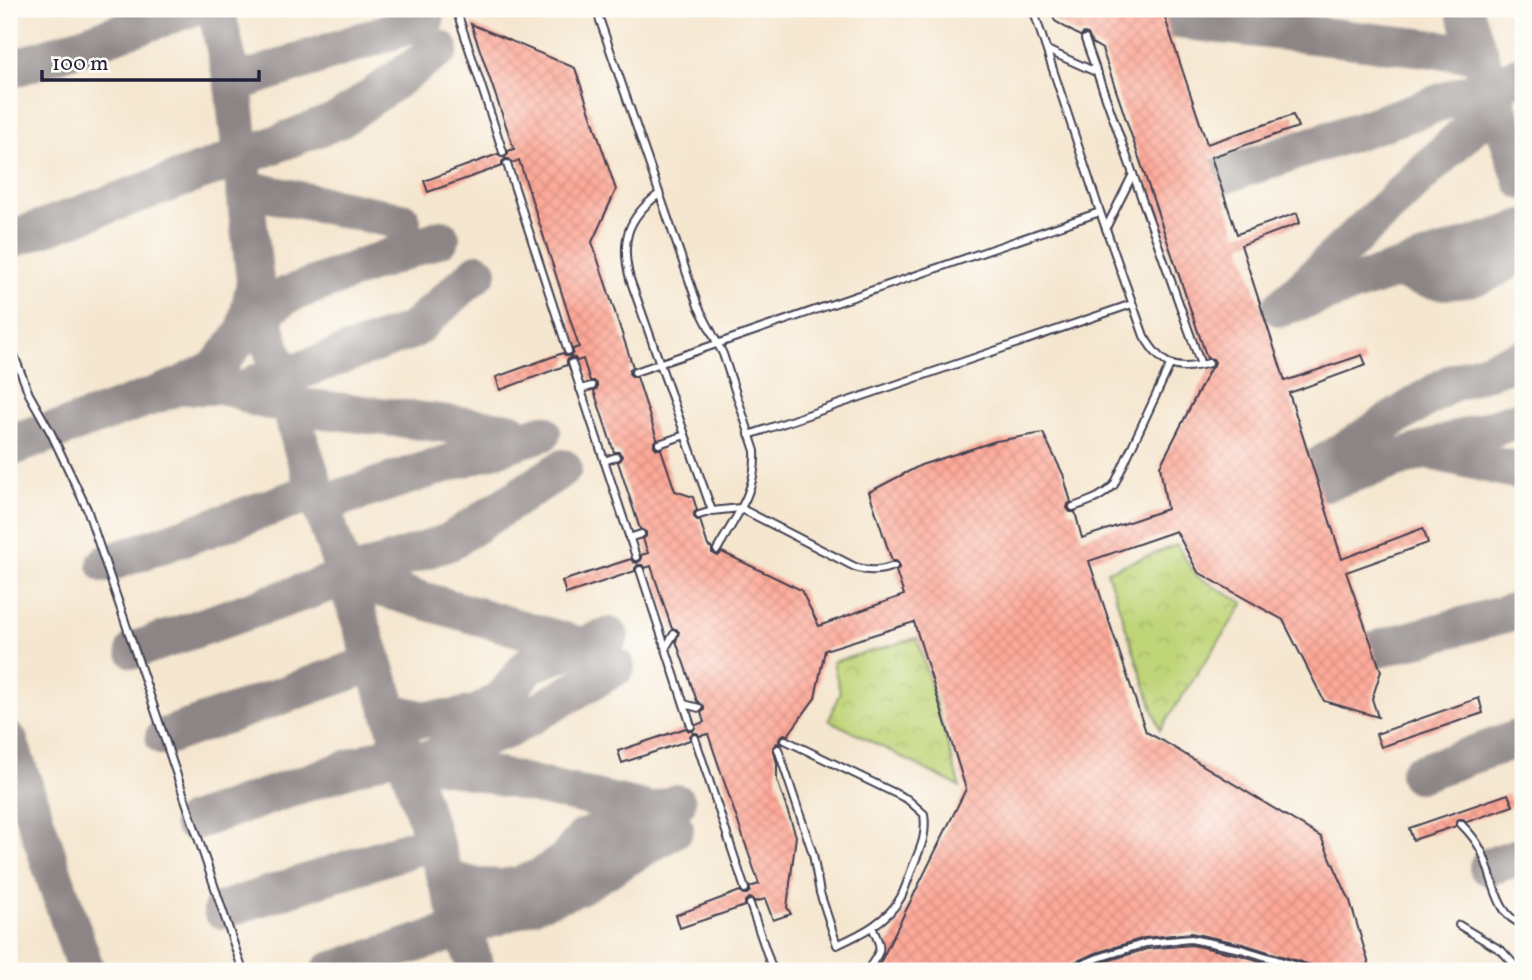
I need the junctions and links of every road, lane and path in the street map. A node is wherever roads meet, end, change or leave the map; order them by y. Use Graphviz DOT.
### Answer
graph roads {
  1 [pos="456,9"];
  2 [pos="596,9"];
  3 [pos="1033,9"];
  4 [pos="1085,39"];
  5 [pos="1047,50"];
  6 [pos="1098,73"];
  7 [pos="503,152"];
  8 [pos="507,164"];
  9 [pos="1133,174"];
  10 [pos="659,194"];
  11 [pos="1100,212"];
  12 [pos="1106,228"];
  13 [pos="1132,304"];
  14 [pos="9,342"];
  15 [pos="719,344"];
  16 [pos="568,351"];
  17 [pos="572,363"];
  18 [pos="660,364"];
  19 [pos="1170,365"];
  20 [pos="635,372"];
  21 [pos="592,386"];
  22 [pos="580,389"];
  23 [pos="685,435"];
  24 [pos="750,435"];
  25 [pos="659,444"];
  26 [pos="616,457"];
  27 [pos="604,461"];
  28 [pos="1073,507"];
  29 [pos="740,508"];
  30 [pos="712,511"];
  31 [pos="699,515"];
  32 [pos="642,534"];
  33 [pos="629,538"];
  34 [pos="717,550"];
  35 [pos="636,557"];
  36 [pos="894,566"];
  37 [pos="640,570"];
  38 [pos="674,634"];
  39 [pos="666,647"];
  40 [pos="684,704"];
  41 [pos="699,708"];
  42 [pos="691,726"];
  43 [pos="695,738"];
  44 [pos="785,740"];
  45 [pos="778,749"];
  46 [pos="1461,824"];
  47 [pos="745,889"];
  48 [pos="750,904"];
  49 [pos="1523,924"];
  50 [pos="1459,925"];
  51 [pos="872,927"];
  52 [pos="243,971"];
  53 [pos="773,971"];
  54 [pos="867,971"];
  55 [pos="1067,971"];
  56 [pos="1312,971"];
  57 [pos="1520,971"];
  1 -- 7 [label="lane"];
  2 -- 10 [label="lane"];
  3 -- 5 [label="lane"];
  4 -- 6 [label="lane"];
  5 -- 6 [label="lane"];
  5 -- 11 [label="lane"];
  6 -- 9 [label="lane"];
  8 -- 16 [label="lane"];
  9 -- 12 [label="lane"];
  9 -- 19 [label="lane"];
  10 -- 15 [label="lane"];
  10 -- 18 [label="lane"];
  11 -- 12 [label="lane"];
  11 -- 15 [label="lane"];
  12 -- 13 [label="lane"];
  13 -- 19 [label="lane"];
  13 -- 24 [label="lane"];
  14 -- 52 [label="lane"];
  15 -- 18 [label="lane"];
  15 -- 24 [label="lane"];
  17 -- 22 [label="lane"];
  18 -- 20 [label="lane"];
  18 -- 23 [label="lane"];
  19 -- 28 [label="lane"];
  21 -- 22 [label="lane"];
  22 -- 27 [label="lane"];
  23 -- 25 [label="lane"];
  23 -- 30 [label="lane"];
  24 -- 29 [label="lane"];
  26 -- 27 [label="lane"];
  27 -- 33 [label="lane"];
  29 -- 30 [label="lane"];
  29 -- 34 [label="lane"];
  29 -- 36 [label="lane"];
  30 -- 31 [label="lane"];
  32 -- 33 [label="lane"];
  33 -- 35 [label="lane"];
  37 -- 39 [label="lane"];
  38 -- 39 [label="lane"];
  39 -- 40 [label="lane"];
  40 -- 41 [label="lane"];
  40 -- 42 [label="lane"];
  43 -- 47 [label="lane"];
  44 -- 51 [label="lane"];
  45 -- 51 [label="lane"];
  46 -- 49 [label="lane"];
  48 -- 53 [label="lane"];
  50 -- 57 [label="lane"];
  51 -- 54 [label="lane"];
  55 -- 56 [label="lane"];
}
